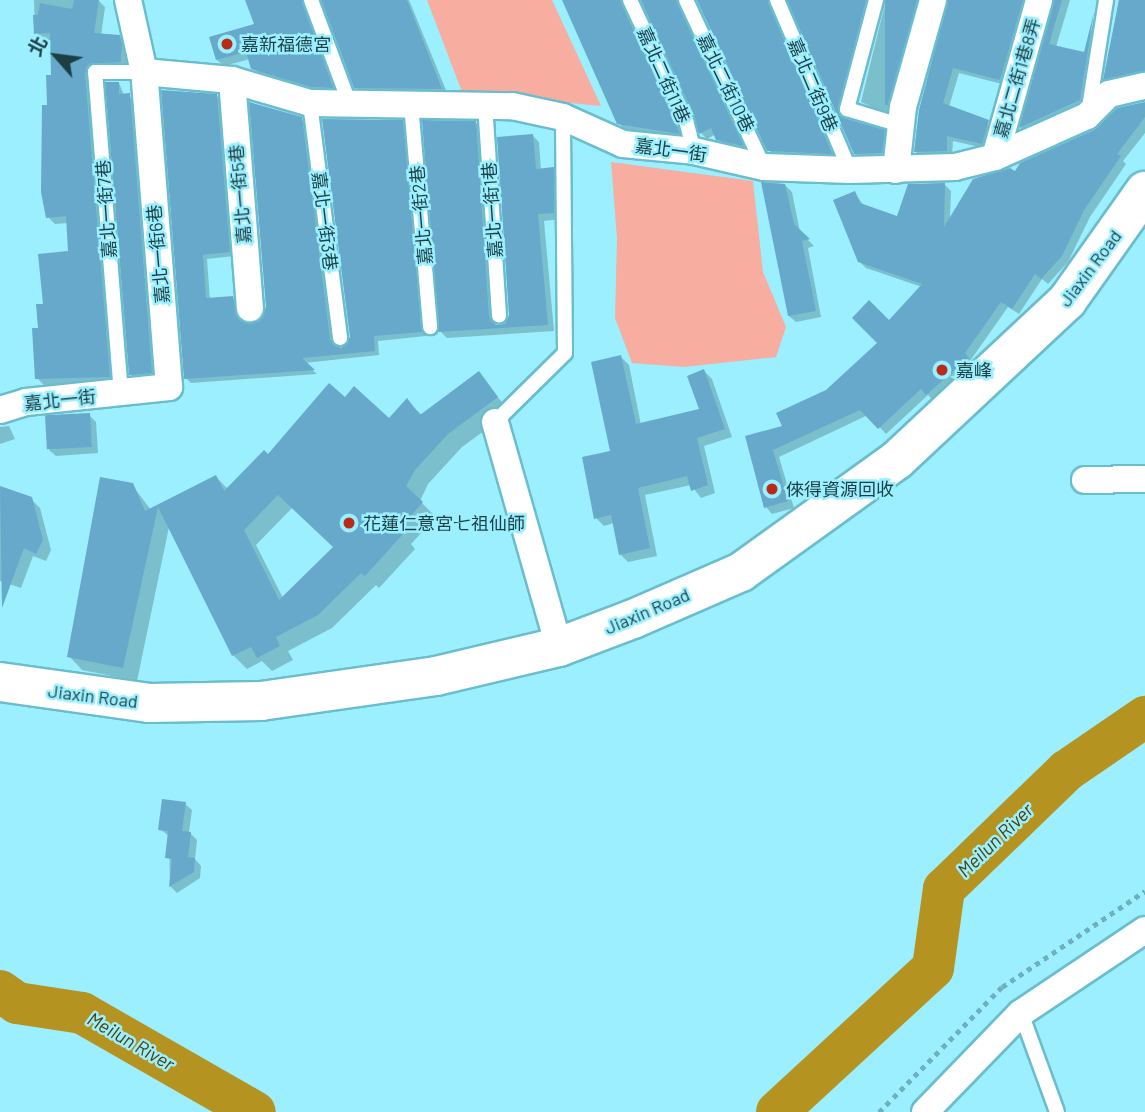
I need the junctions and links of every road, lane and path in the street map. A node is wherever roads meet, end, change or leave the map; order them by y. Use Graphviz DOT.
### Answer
graph roads {
  1 [pos="128,0"];
  2 [pos="311,0"];
  3 [pos="630,0"];
  4 [pos="686,0"];
  5 [pos="777,0"];
  6 [pos="876,0"];
  7 [pos="933,0"];
  8 [pos="1039,0"];
  9 [pos="1106,0"];
  10 [pos="144,72"];
  11 [pos="232,80"];
  12 [pos="1145,86"];
  13 [pos="349,102"];
  14 [pos="310,103"];
  15 [pos="411,104"];
  16 [pos="485,104"];
  17 [pos="1087,116"];
  18 [pos="563,117"];
  19 [pos="694,151"];
  20 [pos="995,157"];
  21 [pos="764,167"];
  22 [pos="850,170"];
  23 [pos="896,170"];
  24 [pos="1143,200"];
  25 [pos="250,308"];
  26 [pos="499,316"];
  27 [pos="430,327"];
  28 [pos="340,338"];
  29 [pos="121,394"];
  30 [pos="0,410"];
  31 [pos="495,422"];
  32 [pos="1145,479"];
  33 [pos="1085,480"];
  34 [pos="559,647"];
  35 [pos="0,682"];
  36 [pos="1145,930"];
  37 [pos="1021,1013"];
  38 [pos="925,1112"];
  39 [pos="1057,1112"];
  1 -- 10 [label="street"];
  2 -- 13 [label="lane"];
  3 -- 19 [label="lane, 嘉北二街11巷"];
  4 -- 21 [label="lane, 嘉北二街10巷"];
  5 -- 22 [label="lane, 嘉北二街9巷"];
  6 -- 23 [label="lane"];
  7 -- 23 [label="street"];
  8 -- 20 [label="street, 嘉北二街1巷8弄"];
  9 -- 17 [label="lane"];
  10 -- 11 [label="street, 嘉北一街"];
  10 -- 29 [label="street, 嘉北一街6巷"];
  10 -- 29 [label="lane, 嘉北一街7巷"];
  11 -- 14 [label="street, 嘉北一街"];
  11 -- 25 [label="street, 嘉北一街5巷"];
  12 -- 17 [label="street, 嘉北一街"];
  13 -- 14 [label="street, 嘉北一街"];
  13 -- 15 [label="street, 嘉北一街"];
  14 -- 28 [label="lane, 嘉北一街3巷"];
  15 -- 16 [label="street, 嘉北一街"];
  15 -- 27 [label="lane, 嘉北一街2巷"];
  16 -- 18 [label="street, 嘉北一街"];
  16 -- 26 [label="lane, 嘉北一街1巷"];
  17 -- 20 [label="street, 嘉北一街"];
  18 -- 19 [label="street, 嘉北一街"];
  18 -- 31 [label="lane"];
  19 -- 21 [label="street, 嘉北一街"];
  20 -- 23 [label="street, 嘉北一街"];
  21 -- 22 [label="street, 嘉北一街"];
  22 -- 23 [label="street, 嘉北一街"];
  24 -- 34 [label="main road, Jiaxin Road"];
  29 -- 30 [label="street, 嘉北一街"];
  31 -- 34 [label="street"];
  32 -- 33 [label="street"];
  34 -- 35 [label="main road, Jiaxin Road"];
  36 -- 37 [label="street"];
  37 -- 38 [label="street"];
  37 -- 39 [label="lane"];
}
